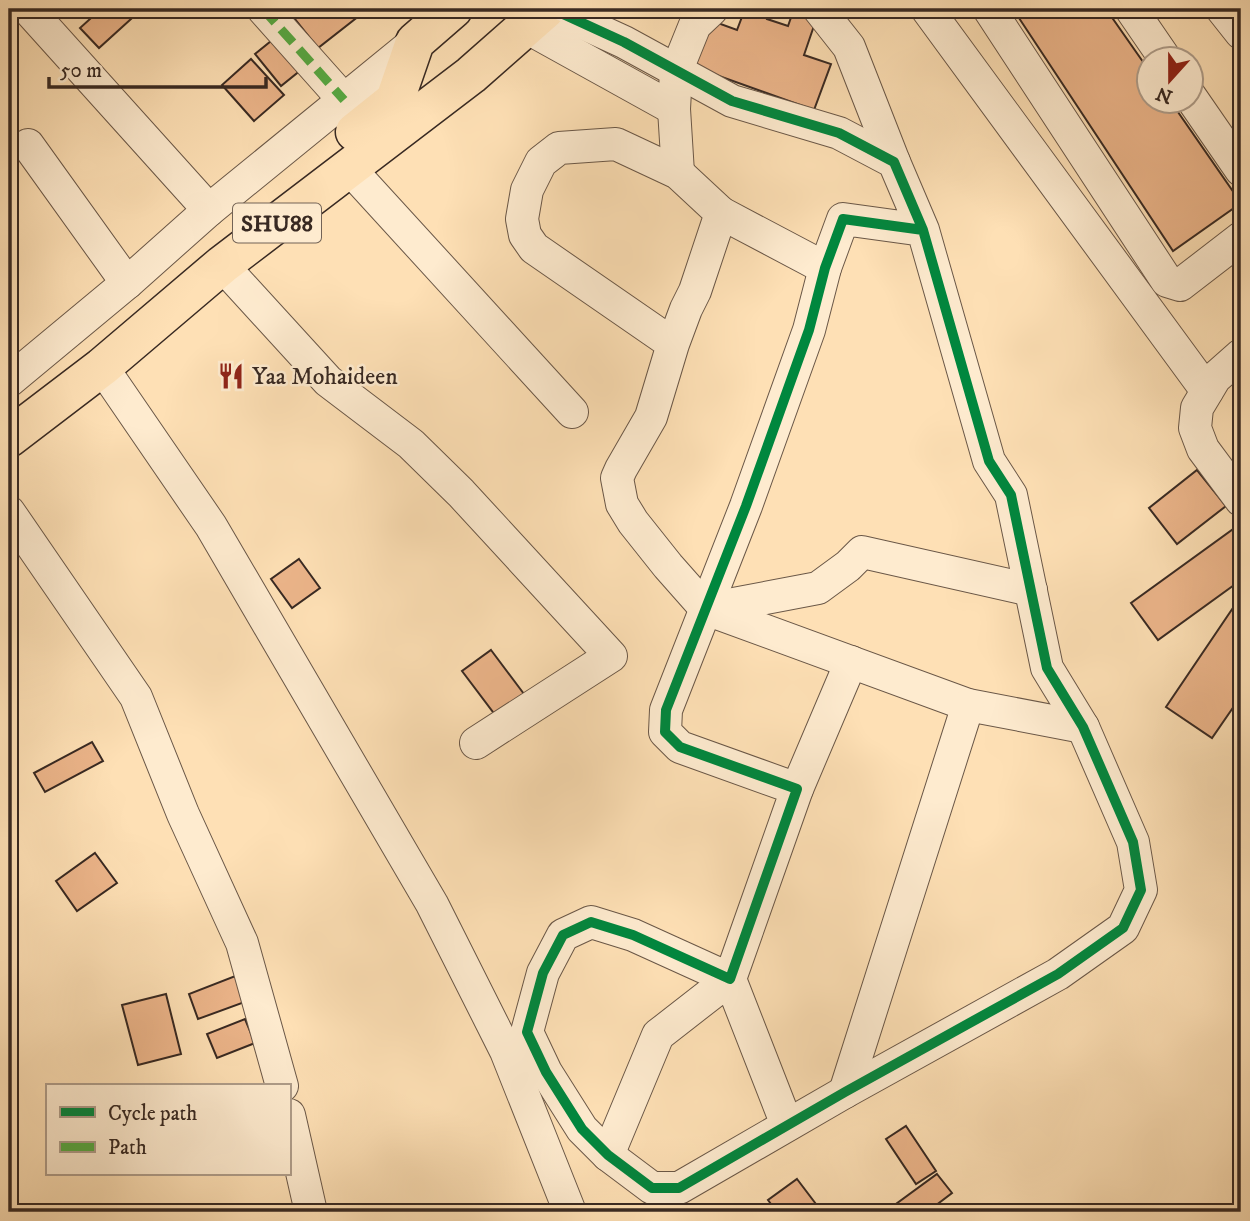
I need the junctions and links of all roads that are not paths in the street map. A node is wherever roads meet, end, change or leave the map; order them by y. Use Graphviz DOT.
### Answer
graph roads {
  1 [pos="28,9"];
  2 [pos="263,9"];
  3 [pos="453,9"];
  4 [pos="712,9"];
  5 [pos="819,9"];
  6 [pos="928,9"];
  7 [pos="989,9"];
  8 [pos="1131,9"];
  9 [pos="1223,9"];
  10 [pos="541,15"];
  11 [pos="1241,33"];
  12 [pos="415,42"];
  13 [pos="1156,46"];
  14 [pos="676,72"];
  15 [pos="344,100"];
  16 [pos="674,109"];
  17 [pos="1204,115"];
  18 [pos="28,145"];
  19 [pos="894,162"];
  20 [pos="349,168"];
  21 [pos="1241,170"];
  22 [pos="678,173"];
  23 [pos="209,210"];
  24 [pos="721,213"];
  25 [pos="923,230"];
  26 [pos="1241,238"];
  27 [pos="222,265"];
  28 [pos="825,268"];
  29 [pos="127,283"];
  30 [pos="673,344"];
  31 [pos="1241,355"];
  32 [pos="102,367"];
  33 [pos="9,382"];
  34 [pos="1207,391"];
  35 [pos="572,412"];
  36 [pos="9,418"];
  37 [pos="9,438"];
  38 [pos="1241,500"];
  39 [pos="9,512"];
  40 [pos="1031,590"];
  41 [pos="706,610"];
  42 [pos="851,662"];
  43 [pos="968,705"];
  44 [pos="1083,727"];
  45 [pos="475,743"];
  46 [pos="797,789"];
  47 [pos="730,979"];
  48 [pos="281,1084"];
  49 [pos="845,1092"];
  50 [pos="290,1119"];
  51 [pos="787,1125"];
  52 [pos="608,1155"];
  53 [pos="311,1212"];
  54 [pos="570,1212"];
  1 -- 23 [label="street"];
  2 -- 15 [label="street"];
  3 -- 12 [label="main road"];
  4 -- 14 [label="street"];
  5 -- 19 [label="street"];
  6 -- 34 [label="street"];
  7 -- 26 [label="street"];
  8 -- 13 [label="street"];
  9 -- 11 [label="street"];
  10 -- 14 [label="street"];
  10 -- 16 [label="street"];
  10 -- 20 [label="main road, SHU88"];
  12 -- 15 [label="street"];
  12 -- 36 [label="main road, SHU88"];
  14 -- 16 [label="street"];
  14 -- 19 [label="street"];
  15 -- 23 [label="street"];
  16 -- 22 [label="street"];
  17 -- 21 [label="street"];
  18 -- 29 [label="street"];
  19 -- 25 [label="street"];
  20 -- 27 [label="main road, SHU88"];
  20 -- 35 [label="street"];
  22 -- 24 [label="street"];
  22 -- 30 [label="street"];
  23 -- 29 [label="street"];
  24 -- 28 [label="street"];
  24 -- 30 [label="street"];
  25 -- 28 [label="street"];
  25 -- 40 [label="street"];
  27 -- 32 [label="main road, SHU88"];
  27 -- 45 [label="street"];
  28 -- 41 [label="street"];
  29 -- 33 [label="street"];
  30 -- 41 [label="street"];
  31 -- 34 [label="street"];
  32 -- 37 [label="main road, SHU88"];
  32 -- 54 [label="street"];
  34 -- 38 [label="street"];
  39 -- 48 [label="street"];
  40 -- 41 [label="street"];
  40 -- 44 [label="street"];
  41 -- 42 [label="street"];
  41 -- 46 [label="street"];
  42 -- 43 [label="street"];
  42 -- 46 [label="street"];
  43 -- 44 [label="street"];
  43 -- 49 [label="street"];
  44 -- 49 [label="street"];
  46 -- 47 [label="street"];
  47 -- 51 [label="street"];
  47 -- 52 [label="street"];
  47 -- 52 [label="street"];
  49 -- 51 [label="street"];
  50 -- 53 [label="street"];
  51 -- 52 [label="street"];
}
